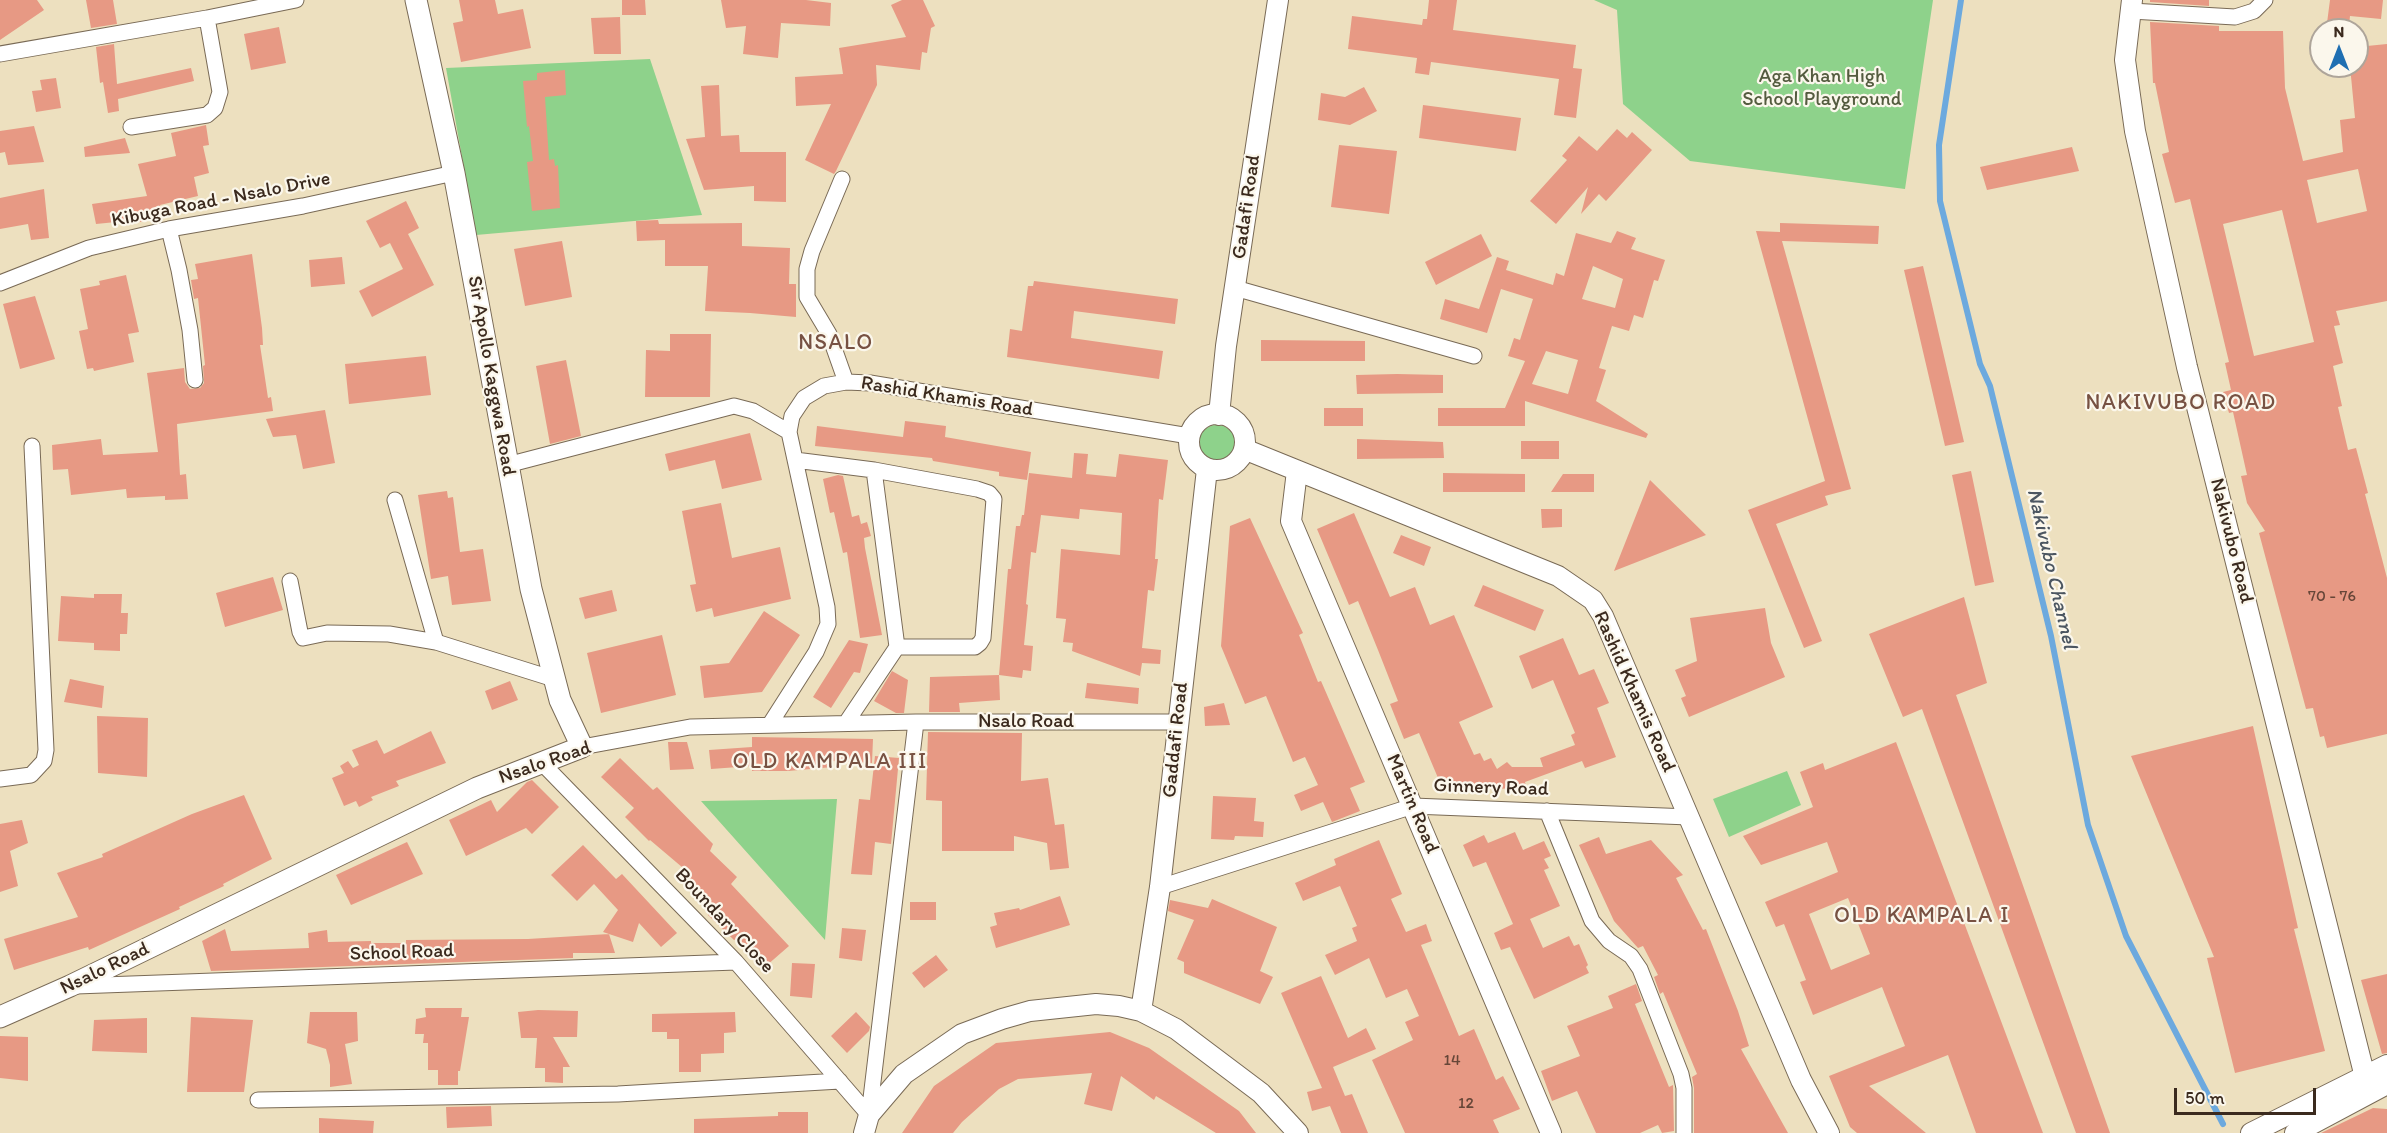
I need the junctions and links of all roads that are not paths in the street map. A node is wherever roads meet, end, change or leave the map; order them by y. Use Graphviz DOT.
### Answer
graph roads {
  1 [pos="296,0"];
  2 [pos="416,0"];
  3 [pos="1278,0"];
  4 [pos="2265,0"];
  5 [pos="2131,5"];
  6 [pos="207,18"];
  7 [pos="0,54"];
  8 [pos="131,127"];
  9 [pos="454,173"];
  10 [pos="842,179"];
  11 [pos="169,229"];
  12 [pos="0,283"];
  13 [pos="1235,288"];
  14 [pos="1474,356"];
  15 [pos="195,380"];
  16 [pos="846,382"];
  17 [pos="1219,415"];
  18 [pos="789,432"];
  19 [pos="1189,436"];
  20 [pos="32,446"];
  21 [pos="1244,449"];
  22 [pos="795,460"];
  23 [pos="507,465"];
  24 [pos="1207,469"];
  25 [pos="874,470"];
  26 [pos="1297,471"];
  27 [pos="395,500"];
  28 [pos="290,581"];
  29 [pos="436,642"];
  30 [pos="897,647"];
  31 [pos="554,679"];
  32 [pos="916,722"];
  33 [pos="1178,722"];
  34 [pos="846,723"];
  35 [pos="770,724"];
  36 [pos="582,747"];
  37 [pos="541,762"];
  38 [pos="0,779"];
  39 [pos="1413,806"];
  40 [pos="1547,810"];
  41 [pos="1689,817"];
  42 [pos="1160,887"];
  43 [pos="736,962"];
  44 [pos="70,986"];
  45 [pos="1141,1011"];
  46 [pos="0,1017"];
  47 [pos="2387,1065"];
  48 [pos="2365,1077"];
  49 [pos="840,1081"];
  50 [pos="2387,1084"];
  51 [pos="258,1100"];
  52 [pos="867,1124"];
  53 [pos="1298,1133"];
  54 [pos="1551,1133"];
  55 [pos="1684,1133"];
  56 [pos="1829,1133"];
  57 [pos="2250,1133"];
  58 [pos="2295,1133"];
  1 -- 6 [label="street"];
  2 -- 9 [label="main road, Sir Apollo Kaggwa Road"];
  3 -- 13 [label="street, Gadafi Road"];
  4 -- 5 [label="street"];
  5 -- 48 [label="street, Nakivubo Road"];
  6 -- 7 [label="street"];
  6 -- 8 [label="street"];
  9 -- 11 [label="street, Kibuga Road - Nsalo Drive"];
  9 -- 23 [label="main road, Sir Apollo Kaggwa Road"];
  10 -- 16 [label="street"];
  11 -- 12 [label="street, Kibuga Road - Nsalo Drive"];
  11 -- 15 [label="street"];
  13 -- 14 [label="street"];
  13 -- 17 [label="street, Gadafi Road"];
  16 -- 18 [label="street, Rashid Khamis Road"];
  16 -- 19 [label="street, Rashid Khamis Road"];
  17 -- 19 [label="street"];
  17 -- 21 [label="street"];
  18 -- 22 [label="street"];
  18 -- 23 [label="street"];
  19 -- 24 [label="street"];
  20 -- 38 [label="street"];
  21 -- 24 [label="street"];
  21 -- 26 [label="street, Rashid Khamis Road"];
  22 -- 25 [label="street"];
  22 -- 35 [label="street"];
  23 -- 31 [label="main road, Sir Apollo Kaggwa Road"];
  24 -- 33 [label="street, Gaddafi Road"];
  25 -- 30 [label="street"];
  25 -- 30 [label="street"];
  26 -- 39 [label="street, Martin Road"];
  26 -- 41 [label="street, Rashid Khamis Road"];
  27 -- 29 [label="street"];
  28 -- 29 [label="street"];
  29 -- 31 [label="street"];
  30 -- 34 [label="street"];
  31 -- 36 [label="main road, Sir Apollo Kaggwa Road"];
  32 -- 33 [label="street, Nsalo Road"];
  32 -- 34 [label="street, Nsalo Road"];
  32 -- 52 [label="street"];
  33 -- 42 [label="street, Gaddafi Road"];
  34 -- 35 [label="street, Nsalo Road"];
  35 -- 36 [label="street, Nsalo Road"];
  36 -- 37 [label="main road, Nsalo Road"];
  37 -- 43 [label="street, Boundary Close"];
  37 -- 44 [label="main road, Nsalo Road"];
  39 -- 40 [label="street, Ginnery Road"];
  39 -- 42 [label="street, Ginnery Road"];
  39 -- 54 [label="street, Martin Road"];
  40 -- 41 [label="street, Ginnery Road"];
  40 -- 55 [label="street"];
  41 -- 56 [label="street, Rashid Khamis Road"];
  42 -- 45 [label="street, Gaddafi Road"];
  43 -- 44 [label="street, School Road"];
  43 -- 49 [label="street, Boundary Close"];
  44 -- 46 [label="main road, Nsalo Road"];
  45 -- 52 [label="street"];
  45 -- 53 [label="street"];
  47 -- 48 [label="street"];
  48 -- 57 [label="street"];
  49 -- 51 [label="street"];
  49 -- 52 [label="street, Boundary Close"];
  50 -- 58 [label="street"];
}
